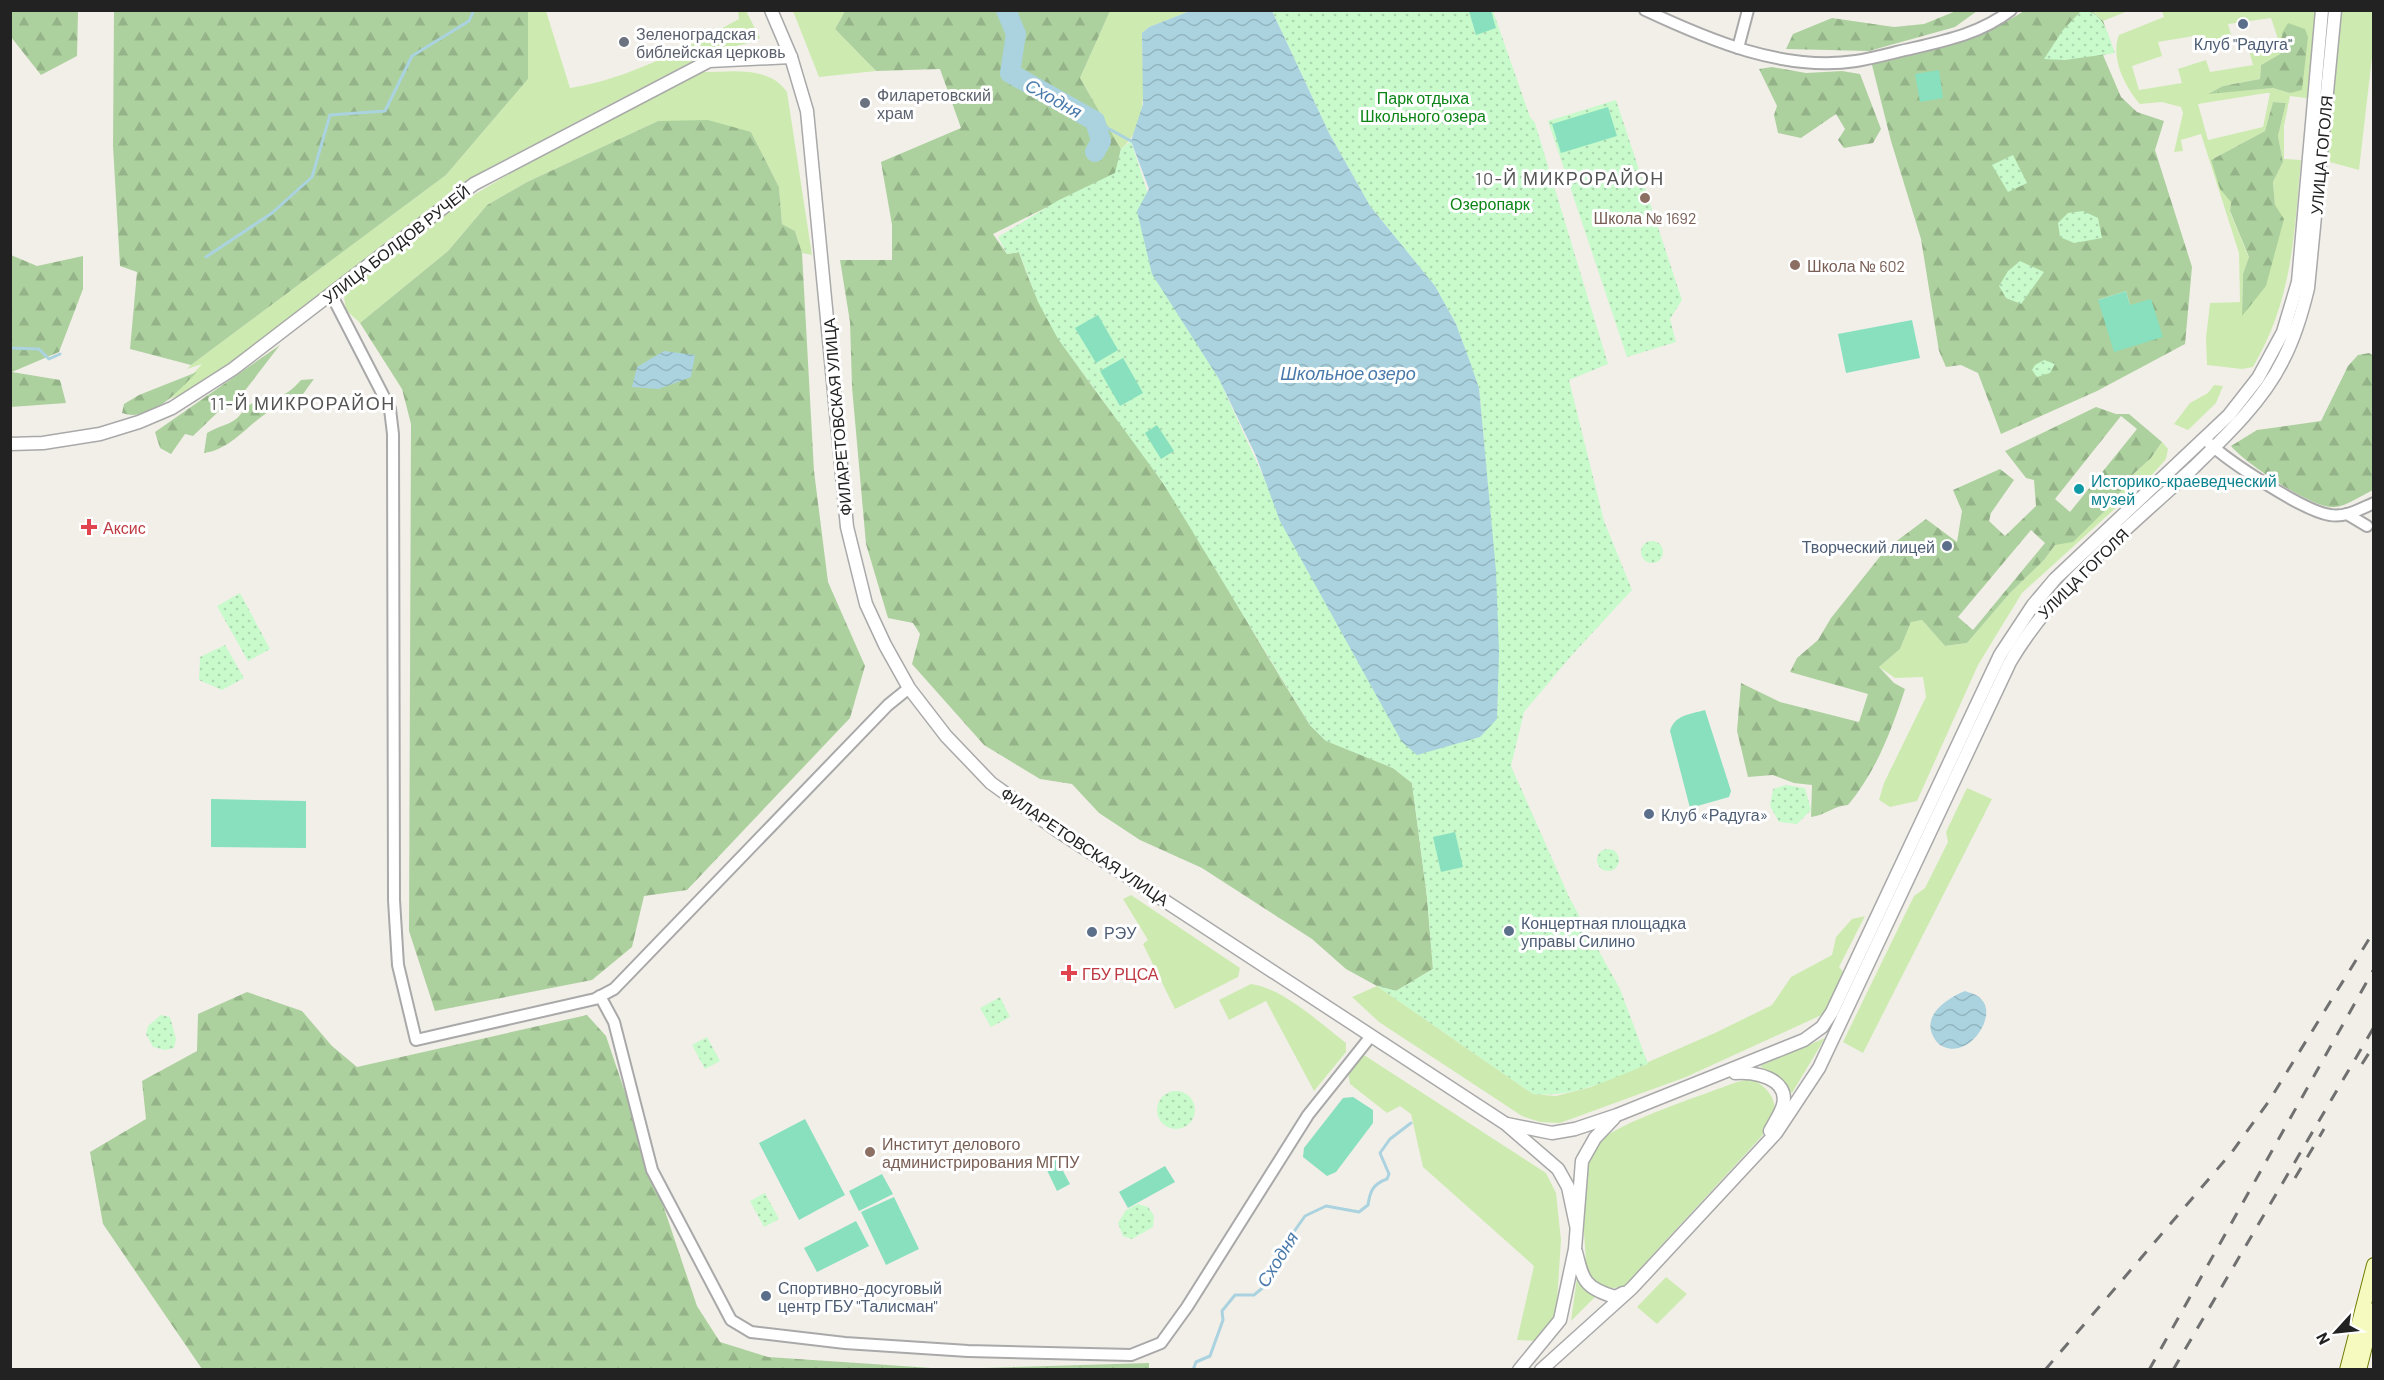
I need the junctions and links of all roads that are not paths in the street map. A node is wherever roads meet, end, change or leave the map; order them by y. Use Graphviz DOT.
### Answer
graph roads {
  1 [pos="771,10"];
  2 [pos="1645,10"];
  3 [pos="1748,10"];
  4 [pos="2012,10"];
  5 [pos="2322,10"];
  6 [pos="2335,10"];
  7 [pos="1738,48"];
  8 [pos="791,57"];
  9 [pos="331,294"];
  10 [pos="2210,443"];
  11 [pos="10,444"];
  12 [pos="2373,503"];
  13 [pos="2347,514"];
  14 [pos="2367,526"];
  15 [pos="909,688"];
  16 [pos="600,996"];
  17 [pos="1371,1036"];
  18 [pos="1722,1074"];
  19 [pos="1617,1115"];
  20 [pos="1506,1124"];
  21 [pos="1763,1145"];
  22 [pos="1576,1225"];
  23 [pos="1575,1249"];
  24 [pos="2373,1264"];
  25 [pos="1632,1288"];
  26 [pos="2373,1310"];
  27 [pos="1519,1370"];
  28 [pos="1541,1370"];
  29 [pos="2347,1370"];
  30 [pos="2360,1370"];
  1 -- 8 [label="street, ФИЛАРЕТОВСКАЯ УЛИЦА"];
  2 -- 7 [label="street"];
  3 -- 7 [label="street"];
  4 -- 7 [label="street"];
  5 -- 10 [label="street, УЛИЦА ГОГОЛЯ"];
  6 -- 10 [label="street, УЛИЦА ГОГОЛЯ"];
  8 -- 9 [label="street, УЛИЦА БОЛДОВ РУЧЕЙ"];
  8 -- 15 [label="street, ФИЛАРЕТОВСКАЯ УЛИЦА"];
  9 -- 11 [label="street, УЛИЦА БОЛДОВ РУЧЕЙ"];
  9 -- 16 [label="street"];
  10 -- 13 [label="street"];
  10 -- 18 [label="street, ФИЛАРЕТОВСКАЯ УЛИЦА"];
  10 -- 21 [label="street, УЛИЦА ГОГОЛЯ"];
  12 -- 13 [label="street"];
  13 -- 14 [label="street"];
  15 -- 16 [label="street"];
  15 -- 17 [label="street, ФИЛАРЕТОВСКАЯ УЛИЦА"];
  16 -- 17 [label="street"];
  17 -- 20 [label="street, ФИЛАРЕТОВСКАЯ УЛИЦА"];
  18 -- 19 [label="street, ФИЛАРЕТОВСКАЯ УЛИЦА"];
  18 -- 21 [label="street"];
  19 -- 20 [label="street, ФИЛАРЕТОВСКАЯ УЛИЦА"];
  19 -- 22 [label="street"];
  20 -- 22 [label="street, ФИЛАРЕТОВСКАЯ УЛИЦА"];
  21 -- 25 [label="street"];
  22 -- 23 [label="street"];
  23 -- 25 [label="street"];
  23 -- 27 [label="street"];
  24 -- 29 [label="main road"];
  25 -- 28 [label="street"];
  26 -- 30 [label="main road"];
}
